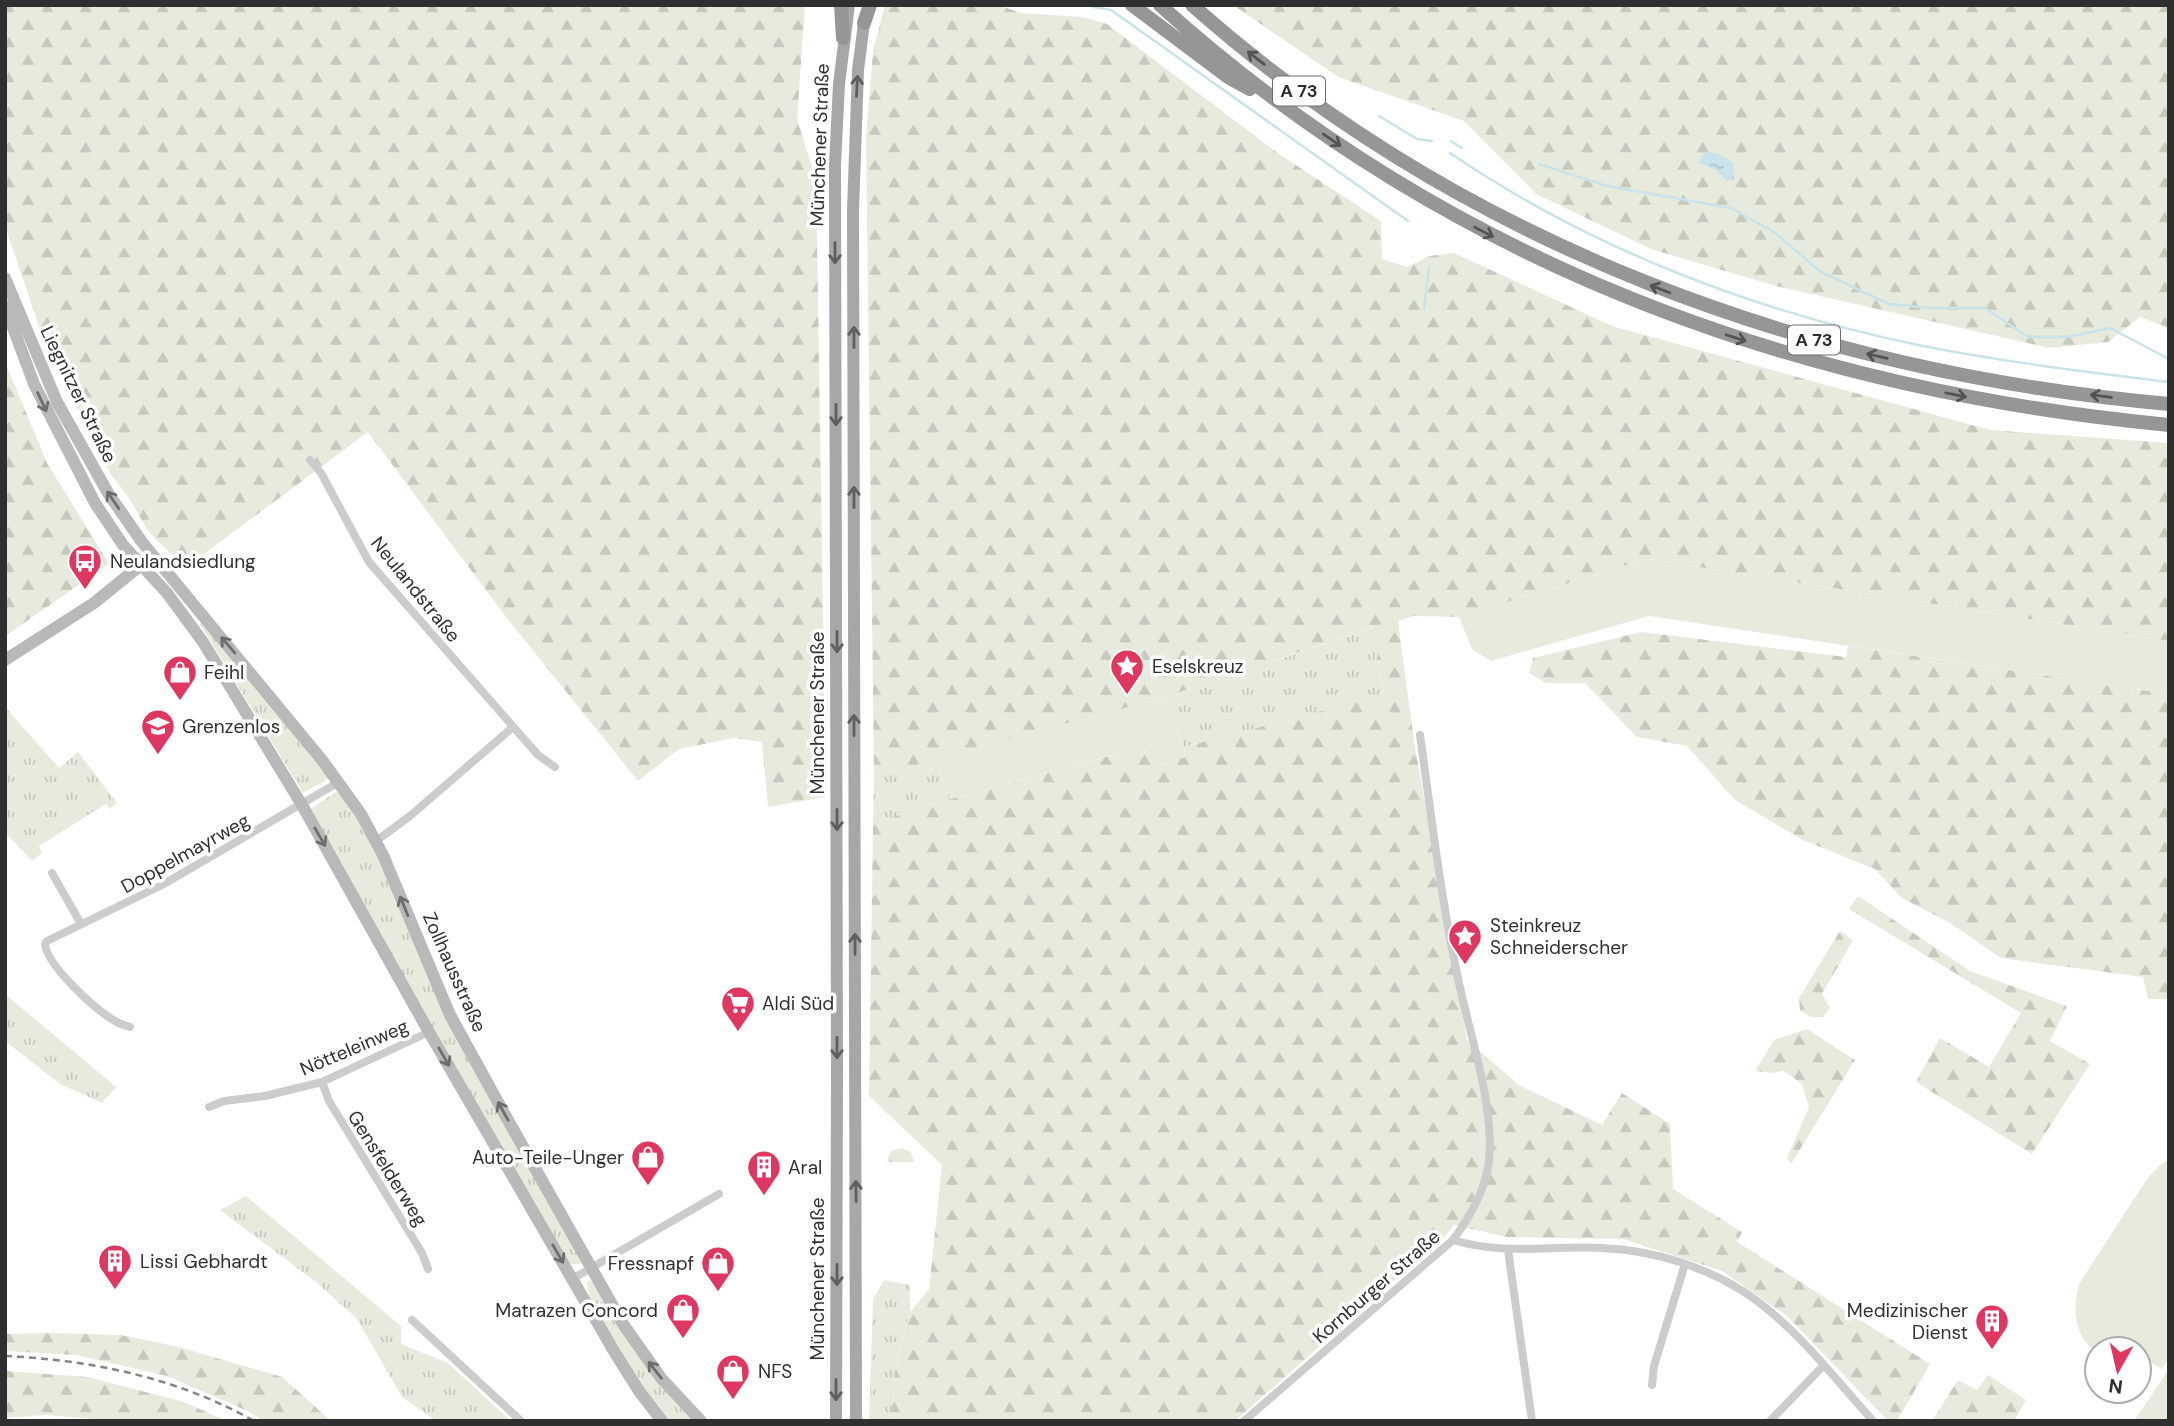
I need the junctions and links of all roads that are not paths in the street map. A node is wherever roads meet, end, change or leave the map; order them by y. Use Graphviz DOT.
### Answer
graph roads {
  1 [pos="841,5"];
  2 [pos="849,5"];
  3 [pos="868,5"];
  4 [pos="1132,5"];
  5 [pos="1160,5"];
  6 [pos="1192,5"];
  7 [pos="1198,5"];
  8 [pos="1210,22"];
  9 [pos="864,23"];
  10 [pos="843,38"];
  11 [pos="1293,113"];
  12 [pos="5,278"];
  13 [pos="5,306"];
  14 [pos="17,339"];
  15 [pos="2169,404"];
  16 [pos="2169,425"];
  17 [pos="310,460"];
  18 [pos="153,555"];
  19 [pos="141,565"];
  20 [pos="196,618"];
  21 [pos="5,660"];
  22 [pos="513,727"];
  23 [pos="1420,735"];
  24 [pos="555,767"];
  25 [pos="339,782"];
  26 [pos="302,805"];
  27 [pos="376,841"];
  28 [pos="52,873"];
  29 [pos="81,924"];
  30 [pos="130,1027"];
  31 [pos="429,1032"];
  32 [pos="322,1082"];
  33 [pos="209,1107"];
  34 [pos="719,1194"];
  35 [pos="1453,1240"];
  36 [pos="1508,1250"];
  37 [pos="1685,1264"];
  38 [pos="591,1267"];
  39 [pos="428,1269"];
  40 [pos="572,1279"];
  41 [pos="412,1320"];
  42 [pos="1823,1366"];
  43 [pos="1651,1385"];
  44 [pos="521,1421"];
  45 [pos="662,1421"];
  46 [pos="701,1421"];
  47 [pos="835,1421"];
  48 [pos="856,1421"];
  49 [pos="1244,1421"];
  50 [pos="1532,1421"];
  51 [pos="1770,1421"];
  52 [pos="1873,1421"];
  1 -- 10 [label="highway"];
  2 -- 10 [label="main road, Münchener Straße"];
  3 -- 9 [label="highway"];
  4 -- 11 [label="highway"];
  5 -- 11 [label="highway, A 73"];
  6 -- 8 [label="highway, A 73"];
  7 -- 8 [label="highway"];
  15 -- 8 [label="highway, A 73, one-way"];
  48 -- 9 [label="main road, Münchener Straße, one-way"];
  10 -- 47 [label="main road, Münchener Straße, one-way"];
  11 -- 16 [label="highway, A 73, one-way"];
  12 -- 14 [label="main road, Liegnitzer Straße"];
  13 -- 14 [label="main road, Liegnitzer Straße"];
  18 -- 14 [label="main road, Liegnitzer Straße, one-way"];
  14 -- 19 [label="main road, Liegnitzer Straße, one-way"];
  17 -- 22 [label="street, Neulandstraße"];
  18 -- 19 [label="main road"];
  18 -- 20 [label="main road, Zollhausstraße"];
  19 -- 20 [label="main road, Zollhausstraße"];
  19 -- 21 [label="main road"];
  25 -- 20 [label="main road, Zollhausstraße, one-way"];
  20 -- 26 [label="main road, Zollhausstraße"];
  22 -- 24 [label="street, Neulandstraße"];
  22 -- 27 [label="street"];
  23 -- 35 [label="street, Kornburger Straße"];
  25 -- 26 [label="street, Doppelmayrweg"];
  25 -- 27 [label="main road, Zollhausstraße"];
  26 -- 29 [label="street, Doppelmayrweg"];
  26 -- 31 [label="main road, Zollhausstraße, one-way"];
  38 -- 27 [label="main road, Zollhausstraße, one-way"];
  28 -- 29 [label="street"];
  29 -- 30 [label="street, Doppelmayrweg"];
  31 -- 32 [label="street, Nötteleinweg"];
  31 -- 40 [label="main road, Zollhausstraße, one-way"];
  32 -- 33 [label="street, Nötteleinweg"];
  32 -- 39 [label="street, Gensfelderweg"];
  34 -- 38 [label="street"];
  35 -- 36 [label="street"];
  35 -- 49 [label="street, Kornburger Straße"];
  36 -- 37 [label="street"];
  36 -- 50 [label="street"];
  37 -- 42 [label="street"];
  37 -- 43 [label="street"];
  38 -- 40 [label="street"];
  46 -- 38 [label="main road, Zollhausstraße, one-way"];
  40 -- 45 [label="main road, Zollhausstraße"];
  41 -- 44 [label="street"];
  42 -- 51 [label="street"];
  42 -- 52 [label="street"];
}
